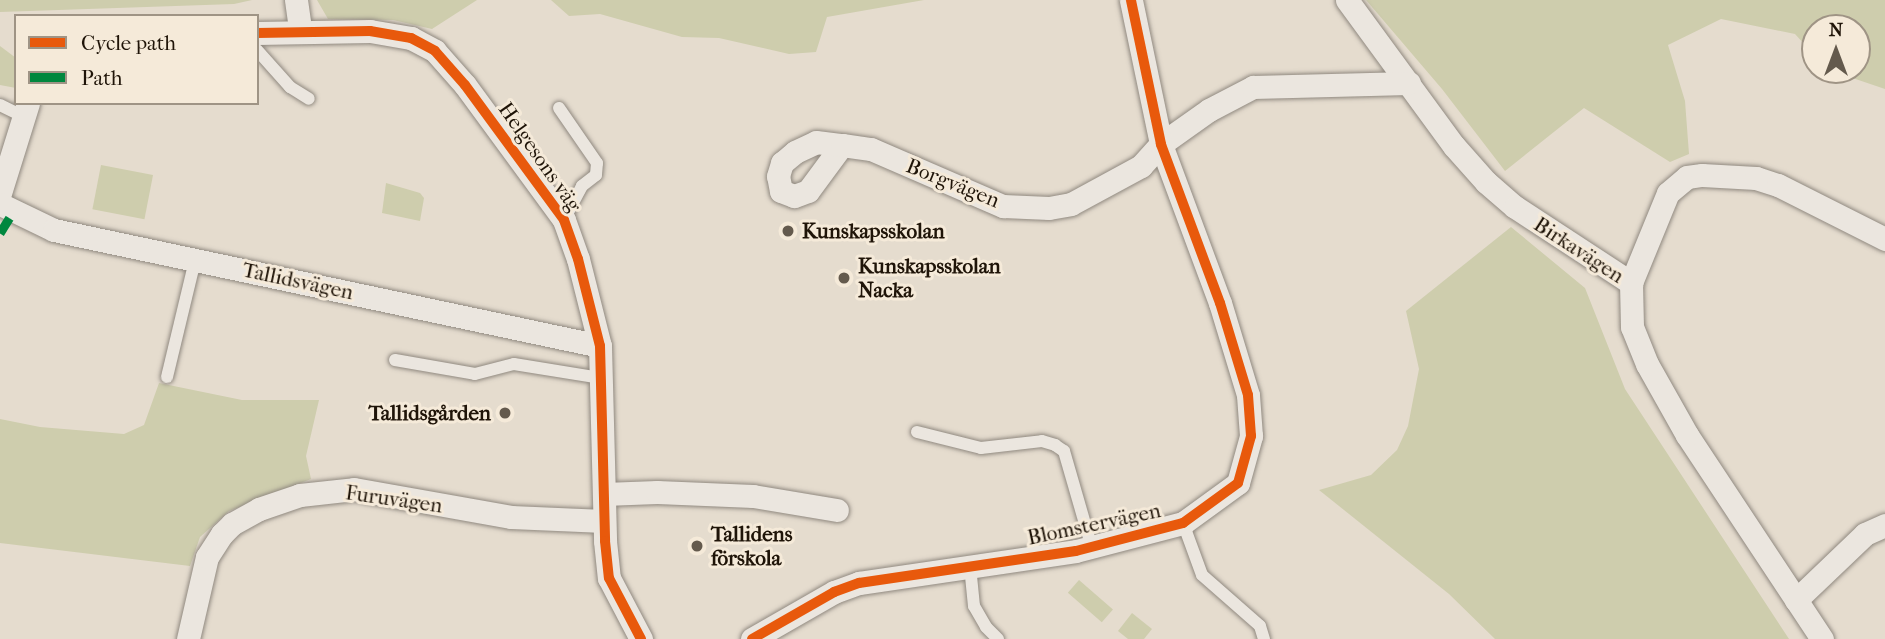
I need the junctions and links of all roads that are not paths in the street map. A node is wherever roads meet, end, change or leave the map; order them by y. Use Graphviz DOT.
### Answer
graph roads {
  1 [pos="296,0"];
  2 [pos="1131,0"];
  3 [pos="1347,0"];
  4 [pos="300,30"];
  5 [pos="259,33"];
  6 [pos="259,52"];
  7 [pos="1409,83"];
  8 [pos="309,99"];
  9 [pos="0,105"];
  10 [pos="559,108"];
  11 [pos="26,110"];
  12 [pos="1161,144"];
  13 [pos="842,145"];
  14 [pos="0,193"];
  15 [pos="0,204"];
  16 [pos="564,220"];
  17 [pos="1885,239"];
  18 [pos="195,260"];
  19 [pos="1630,283"];
  20 [pos="600,346"];
  21 [pos="395,360"];
  22 [pos="167,377"];
  23 [pos="600,378"];
  24 [pos="917,432"];
  25 [pos="604,494"];
  26 [pos="837,510"];
  27 [pos="604,521"];
  28 [pos="1182,523"];
  29 [pos="1885,525"];
  30 [pos="1092,548"];
  31 [pos="970,566"];
  32 [pos="1796,600"];
  33 [pos="188,639"];
  34 [pos="641,639"];
  35 [pos="752,639"];
  36 [pos="998,639"];
  37 [pos="1265,639"];
  38 [pos="1822,639"];
  1 -- 4 [label="street"];
  2 -- 12 [label="street, Blomstervägen"];
  3 -- 7 [label="street, Birkavägen"];
  4 -- 5 [label="street, Helgesons väg"];
  4 -- 16 [label="street, Helgesons väg"];
  6 -- 8 [label="lane"];
  7 -- 12 [label="street, Borgvägen"];
  7 -- 19 [label="street, Birkavägen"];
  9 -- 11 [label="lane"];
  10 -- 16 [label="lane"];
  11 -- 14 [label="street"];
  12 -- 13 [label="street, Borgvägen"];
  12 -- 28 [label="street, Blomstervägen"];
  15 -- 18 [label="street, Tallidsvägen"];
  16 -- 20 [label="street, Helgesons väg"];
  17 -- 19 [label="street"];
  18 -- 20 [label="street, Tallidsvägen"];
  18 -- 22 [label="lane"];
  19 -- 32 [label="street, Birkavägen"];
  20 -- 23 [label="street, Helgesons väg"];
  21 -- 23 [label="lane"];
  23 -- 25 [label="street, Helgesons väg"];
  24 -- 30 [label="lane"];
  25 -- 26 [label="street"];
  25 -- 27 [label="street, Helgesons väg"];
  27 -- 33 [label="street, Furuvägen"];
  27 -- 34 [label="street, Helgesons väg"];
  28 -- 30 [label="street, Blomstervägen"];
  28 -- 37 [label="lane, Blomstervägen"];
  29 -- 32 [label="street"];
  30 -- 31 [label="street, Blomstervägen"];
  31 -- 35 [label="street, Blomstervägen"];
  31 -- 36 [label="lane"];
  32 -- 38 [label="street, Birkavägen"];
}
